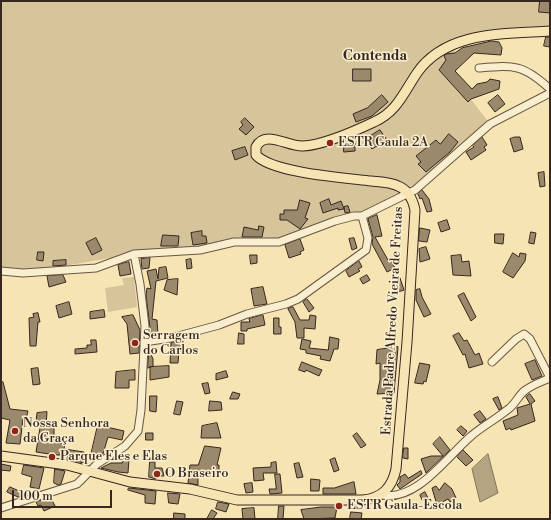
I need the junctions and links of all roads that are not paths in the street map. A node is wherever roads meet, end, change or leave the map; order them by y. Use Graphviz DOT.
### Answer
graph roads {
  1 [pos="550,31"];
  2 [pos="479,68"];
  3 [pos="550,89"];
  4 [pos="550,93"];
  5 [pos="408,194"];
  6 [pos="362,216"];
  7 [pos="134,254"];
  8 [pos="1,271"];
  9 [pos="144,342"];
  10 [pos="492,362"];
  11 [pos="550,378"];
  12 [pos="1,456"];
  13 [pos="92,470"];
  14 [pos="382,495"];
  15 [pos="1,508"];
  1 -- 5 [label="main road, Estrada Padre Alfredo Vieira de Freitas"];
  2 -- 3 [label="street"];
  4 -- 5 [label="street"];
  5 -- 6 [label="street"];
  5 -- 14 [label="main road, Estrada Padre Alfredo Vieira de Freitas"];
  6 -- 7 [label="street"];
  6 -- 9 [label="street"];
  7 -- 8 [label="street"];
  7 -- 9 [label="street"];
  9 -- 13 [label="street"];
  10 -- 11 [label="street"];
  11 -- 14 [label="street"];
  12 -- 13 [label="main road"];
  13 -- 14 [label="main road"];
  13 -- 15 [label="street"];
}
